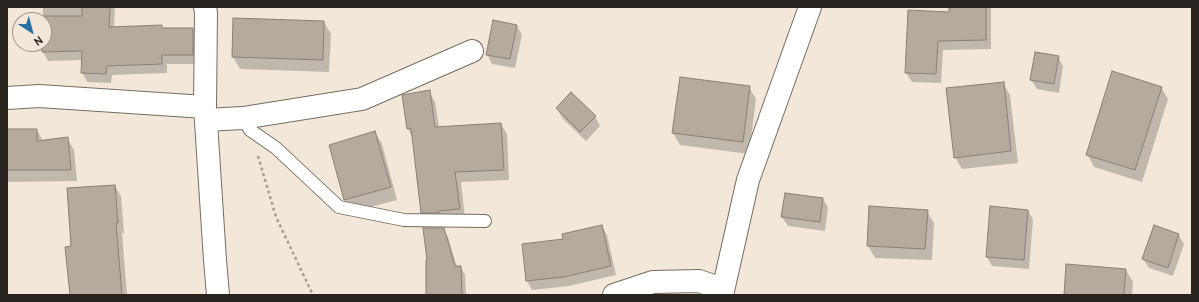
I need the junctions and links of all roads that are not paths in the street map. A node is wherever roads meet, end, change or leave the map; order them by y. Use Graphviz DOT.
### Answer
graph roads {
  1 [pos="205,7"];
  2 [pos="810,7"];
  3 [pos="472,51"];
  4 [pos="7,98"];
  5 [pos="205,113"];
  6 [pos="247,124"];
  7 [pos="485,221"];
  8 [pos="722,292"];
  9 [pos="218,295"];
  10 [pos="614,295"];
  1 -- 5 [label="street"];
  2 -- 8 [label="street"];
  3 -- 6 [label="street"];
  4 -- 5 [label="street"];
  5 -- 6 [label="street"];
  5 -- 9 [label="street"];
  6 -- 7 [label="lane"];
  8 -- 10 [label="street"];
}
